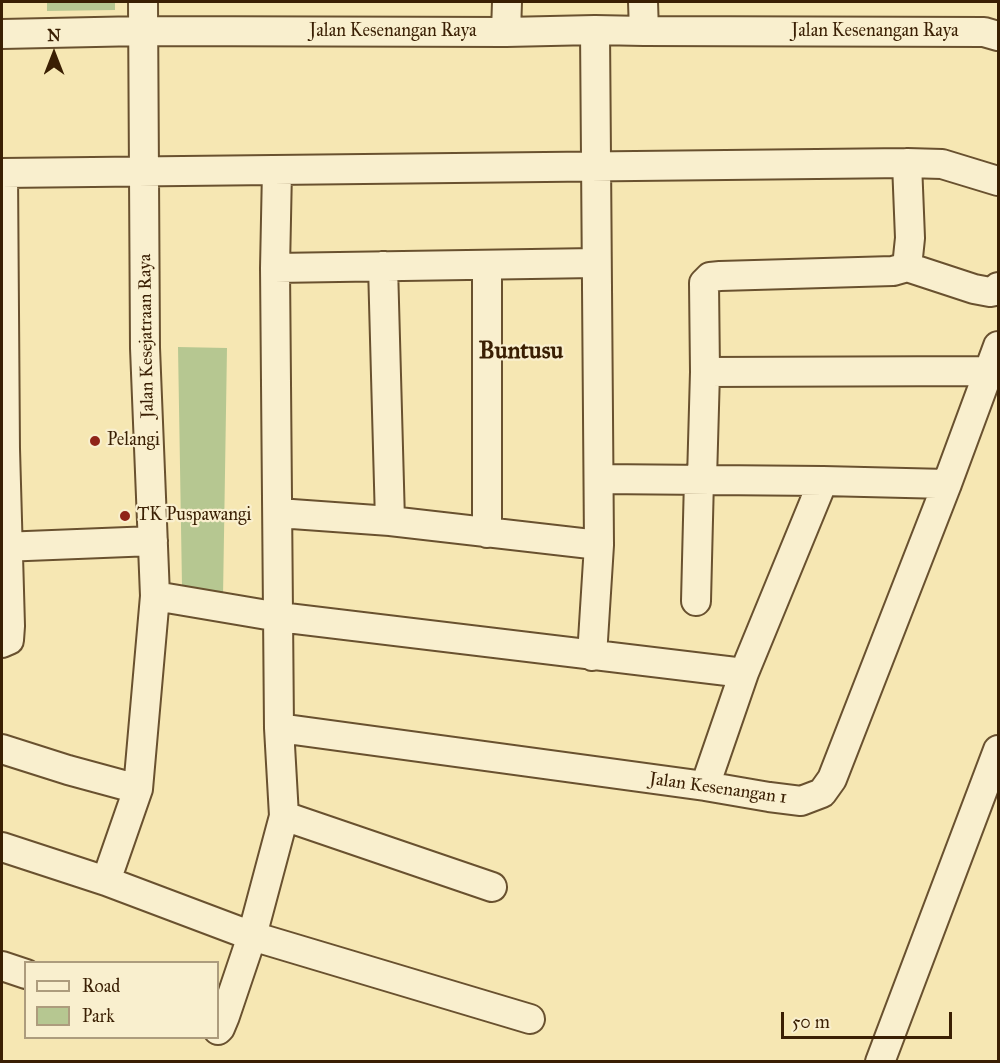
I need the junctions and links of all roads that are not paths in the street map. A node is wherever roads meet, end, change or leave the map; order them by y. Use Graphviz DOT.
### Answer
graph roads {
  1 [pos="143,2"];
  2 [pos="507,2"];
  3 [pos="644,2"];
  4 [pos="595,30"];
  5 [pos="142,31"];
  6 [pos="644,31"];
  7 [pos="506,32"];
  8 [pos="2,34"];
  9 [pos="999,36"];
  10 [pos="907,163"];
  11 [pos="597,167"];
  12 [pos="145,170"];
  13 [pos="277,170"];
  14 [pos="2,173"];
  15 [pos="999,181"];
  16 [pos="596,263"];
  17 [pos="487,265"];
  18 [pos="383,266"];
  19 [pos="907,267"];
  20 [pos="275,268"];
  21 [pos="999,287"];
  22 [pos="2,343"];
  23 [pos="994,359"];
  24 [pos="705,372"];
  25 [pos="3,450"];
  26 [pos="598,480"];
  27 [pos="701,480"];
  28 [pos="823,481"];
  29 [pos="947,484"];
  30 [pos="278,513"];
  31 [pos="390,521"];
  32 [pos="487,533"];
  33 [pos="153,541"];
  34 [pos="598,545"];
  35 [pos="4,547"];
  36 [pos="155,596"];
  37 [pos="696,601"];
  38 [pos="279,617"];
  39 [pos="2,643"];
  40 [pos="592,656"];
  41 [pos="744,673"];
  42 [pos="279,728"];
  43 [pos="2,749"];
  44 [pos="999,750"];
  45 [pos="705,786"];
  46 [pos="138,789"];
  47 [pos="284,816"];
  48 [pos="2,847"];
  49 [pos="106,881"];
  50 [pos="492,887"];
  51 [pos="252,936"];
  52 [pos="2,966"];
  53 [pos="24,973"];
  54 [pos="530,1019"];
  55 [pos="219,1028"];
  56 [pos="880,1062"];
  1 -- 5 [label="street, Jalan Kesejatraan Raya"];
  2 -- 7 [label="street"];
  3 -- 6 [label="street"];
  4 -- 6 [label="street, Jalan Kesenangan Raya"];
  4 -- 7 [label="street, Jalan Kesenangan Raya"];
  4 -- 11 [label="street"];
  5 -- 7 [label="street, Jalan Kesenangan Raya"];
  5 -- 8 [label="street, Jalan Kesenangan Raya"];
  5 -- 12 [label="street, Jalan Kesejatraan Raya"];
  6 -- 9 [label="street, Jalan Kesenangan Raya"];
  10 -- 11 [label="street"];
  10 -- 15 [label="street"];
  10 -- 19 [label="street"];
  11 -- 13 [label="street"];
  11 -- 16 [label="street"];
  12 -- 13 [label="street"];
  12 -- 14 [label="street"];
  12 -- 33 [label="street, Jalan Kesejatraan Raya"];
  13 -- 20 [label="street"];
  14 -- 22 [label="street"];
  16 -- 17 [label="street"];
  16 -- 26 [label="street"];
  17 -- 18 [label="street"];
  17 -- 32 [label="street"];
  18 -- 20 [label="street"];
  18 -- 31 [label="street"];
  19 -- 21 [label="street"];
  19 -- 24 [label="street"];
  20 -- 30 [label="street"];
  22 -- 25 [label="street"];
  23 -- 24 [label="street"];
  23 -- 29 [label="street, Jalan Kesenangan 1"];
  24 -- 27 [label="street"];
  25 -- 35 [label="street"];
  26 -- 27 [label="street"];
  26 -- 34 [label="street"];
  27 -- 28 [label="street"];
  27 -- 37 [label="street"];
  28 -- 29 [label="street"];
  28 -- 41 [label="street"];
  29 -- 45 [label="street, Jalan Kesenangan 1"];
  30 -- 31 [label="street"];
  30 -- 38 [label="street"];
  31 -- 32 [label="street"];
  32 -- 34 [label="street"];
  33 -- 35 [label="street"];
  33 -- 36 [label="street, Jalan Kesejatraan Raya"];
  34 -- 40 [label="street"];
  35 -- 39 [label="street"];
  36 -- 38 [label="street"];
  36 -- 46 [label="street, Jalan Kesejatraan Raya"];
  38 -- 40 [label="street"];
  38 -- 42 [label="street"];
  40 -- 41 [label="street"];
  41 -- 45 [label="street"];
  42 -- 45 [label="street, Jalan Kesenangan 1"];
  42 -- 47 [label="street"];
  43 -- 46 [label="street"];
  44 -- 56 [label="street"];
  46 -- 49 [label="street, Jalan Kesejatraan Raya"];
  47 -- 50 [label="street"];
  47 -- 51 [label="street"];
  48 -- 49 [label="street"];
  49 -- 51 [label="street"];
  51 -- 54 [label="street"];
  51 -- 55 [label="street"];
  52 -- 53 [label="street"];
}
